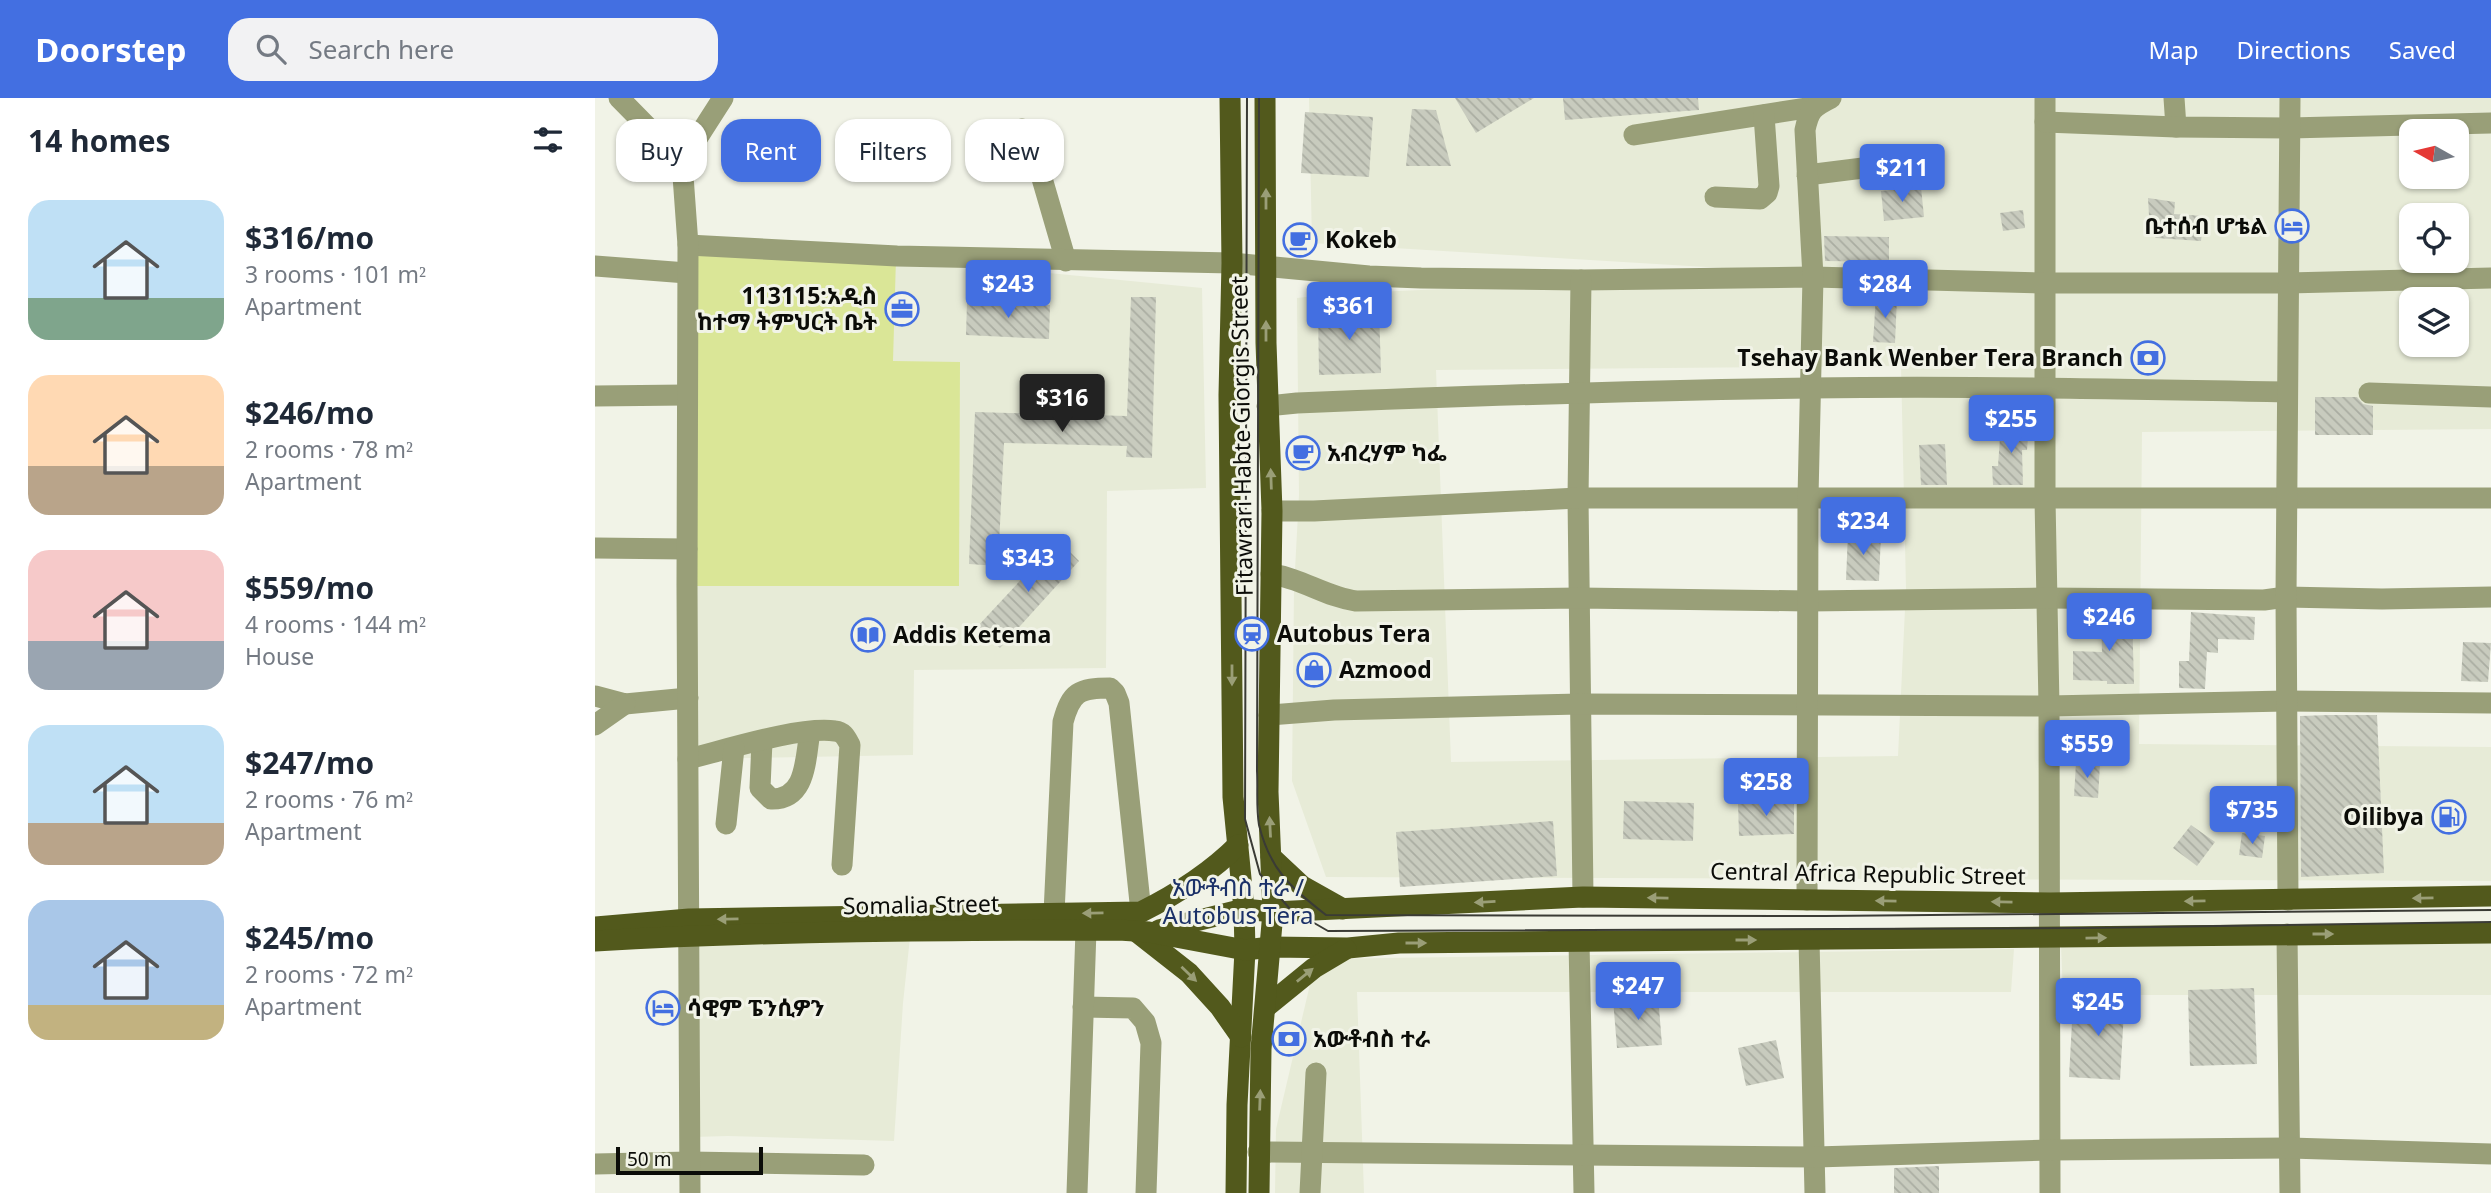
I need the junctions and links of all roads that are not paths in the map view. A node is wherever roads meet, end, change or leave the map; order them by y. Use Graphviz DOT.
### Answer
graph roads {
  1 [pos="618,98"];
  2 [pos="723,98"];
  3 [pos="1230,98"];
  4 [pos="1265,98"];
  5 [pos="2045,98"];
  6 [pos="2174,98"];
  7 [pos="2290,98"];
  8 [pos="1822,103"];
  9 [pos="1764,115"];
  10 [pos="639,119"];
  11 [pos="707,122"];
  12 [pos="2045,122"];
  13 [pos="2491,123"];
  14 [pos="2176,127"];
  15 [pos="2290,128"];
  16 [pos="1634,135"];
  17 [pos="1871,167"];
  18 [pos="1807,175"];
  19 [pos="683,182"];
  20 [pos="1043,182"];
  21 [pos="1715,197"];
  22 [pos="688,245"];
  23 [pos="1066,261"];
  24 [pos="1232,263"];
  25 [pos="1266,267"];
  26 [pos="596,270"];
  27 [pos="687,273"];
  28 [pos="1813,277"];
  29 [pos="2491,278"];
  30 [pos="1581,280"];
  31 [pos="2045,283"];
  32 [pos="2288,283"];
  33 [pos="2047,387"];
  34 [pos="1812,388"];
  35 [pos="1578,392"];
  36 [pos="2287,392"];
  37 [pos="2369,393"];
  38 [pos="686,395"];
  39 [pos="595,396"];
  40 [pos="2491,397"];
  41 [pos="1267,406"];
  42 [pos="1808,497"];
  43 [pos="1578,498"];
  44 [pos="2491,498"];
  45 [pos="2045,499"];
  46 [pos="2286,499"];
  47 [pos="1272,511"];
  48 [pos="595,548"];
  49 [pos="687,549"];
  50 [pos="1271,574"];
  51 [pos="2286,597"];
  52 [pos="2491,597"];
  53 [pos="1579,598"];
  54 [pos="2046,598"];
  55 [pos="1808,601"];
  56 [pos="595,696"];
  57 [pos="688,698"];
  58 [pos="2286,701"];
  59 [pos="625,704"];
  60 [pos="1580,704"];
  61 [pos="2491,704"];
  62 [pos="1807,706"];
  63 [pos="2049,706"];
  64 [pos="1269,715"];
  65 [pos="595,725"];
  66 [pos="810,732"];
  67 [pos="762,741"];
  68 [pos="734,748"];
  69 [pos="688,759"];
  70 [pos="726,824"];
  71 [pos="1238,845"];
  72 [pos="1271,857"];
  73 [pos="842,865"];
  74 [pos="1583,897"];
  75 [pos="2491,897"];
  76 [pos="1807,900"];
  77 [pos="2288,900"];
  78 [pos="2050,903"];
  79 [pos="1343,908"];
  80 [pos="1244,909"];
  81 [pos="1273,912"];
  82 [pos="1054,914"];
  83 [pos="1142,925"];
  84 [pos="595,927"];
  85 [pos="689,928"];
  86 [pos="1086,930"];
  87 [pos="2491,933"];
  88 [pos="2287,934"];
  89 [pos="2048,939"];
  90 [pos="1809,940"];
  91 [pos="595,941"];
  92 [pos="1579,941"];
  93 [pos="1271,947"];
  94 [pos="1348,948"];
  95 [pos="1245,950"];
  96 [pos="1083,1007"];
  97 [pos="1266,1007"];
  98 [pos="1241,1037"];
  99 [pos="1316,1073"];
  100 [pos="2290,1148"];
  101 [pos="2050,1150"];
  102 [pos="1258,1152"];
  103 [pos="1314,1153"];
  104 [pos="2491,1154"];
  105 [pos="1585,1156"];
  106 [pos="1815,1157"];
  107 [pos="690,1162"];
  108 [pos="595,1164"];
  109 [pos="864,1166"];
  110 [pos="690,1193"];
  111 [pos="1077,1193"];
  112 [pos="1146,1193"];
  113 [pos="1236,1193"];
  114 [pos="1259,1193"];
  115 [pos="1310,1193"];
  116 [pos="1584,1193"];
  117 [pos="1815,1193"];
  118 [pos="2050,1193"];
  119 [pos="2290,1193"];
  1 -- 10 [label="street"];
  2 -- 11 [label="street"];
  3 -- 24 [label="main road"];
  25 -- 4 [label="main road, Fitawrari Habte Giorgis Street, one-way"];
  5 -- 12 [label="street"];
  6 -- 14 [label="street"];
  7 -- 15 [label="street"];
  8 -- 9 [label="street"];
  8 -- 18 [label="street"];
  9 -- 16 [label="street"];
  9 -- 21 [label="street"];
  12 -- 14 [label="street"];
  12 -- 31 [label="street"];
  13 -- 15 [label="street"];
  14 -- 15 [label="street"];
  15 -- 32 [label="street"];
  17 -- 18 [label="street"];
  18 -- 28 [label="street"];
  19 -- 22 [label="street"];
  20 -- 23 [label="street"];
  22 -- 23 [label="street"];
  22 -- 27 [label="street"];
  23 -- 24 [label="street"];
  24 -- 25 [label="street"];
  24 -- 71 [label="main road, one-way"];
  25 -- 30 [label="street"];
  41 -- 25 [label="main road, Fitawrari Habte Giorgis Street, one-way"];
  26 -- 27 [label="street"];
  27 -- 38 [label="street"];
  28 -- 30 [label="street"];
  28 -- 31 [label="street"];
  28 -- 34 [label="street"];
  29 -- 32 [label="street"];
  30 -- 35 [label="street"];
  31 -- 32 [label="street"];
  31 -- 33 [label="street"];
  32 -- 36 [label="street"];
  33 -- 34 [label="street"];
  33 -- 36 [label="street"];
  33 -- 45 [label="street"];
  34 -- 35 [label="street"];
  34 -- 42 [label="street"];
  35 -- 41 [label="street"];
  35 -- 43 [label="street"];
  36 -- 46 [label="street"];
  37 -- 40 [label="street"];
  38 -- 39 [label="street"];
  38 -- 49 [label="street"];
  47 -- 41 [label="main road, Fitawrari Habte Giorgis Street, one-way"];
  42 -- 43 [label="street"];
  42 -- 45 [label="street"];
  42 -- 55 [label="street"];
  43 -- 47 [label="street"];
  43 -- 53 [label="street"];
  44 -- 46 [label="street"];
  45 -- 46 [label="street"];
  45 -- 54 [label="street"];
  46 -- 51 [label="street"];
  47 -- 50 [label="main road, Fitawrari Habte Giorgis Street"];
  48 -- 49 [label="street"];
  49 -- 57 [label="street"];
  50 -- 53 [label="street"];
  50 -- 64 [label="main road, Fitawrari Habte Giorgis Street"];
  51 -- 52 [label="street"];
  51 -- 54 [label="street"];
  51 -- 58 [label="street"];
  53 -- 55 [label="street"];
  53 -- 60 [label="street"];
  54 -- 55 [label="street"];
  54 -- 63 [label="street"];
  55 -- 62 [label="street"];
  56 -- 59 [label="street"];
  57 -- 59 [label="street"];
  57 -- 69 [label="street"];
  58 -- 61 [label="street"];
  58 -- 63 [label="street"];
  58 -- 77 [label="street"];
  59 -- 65 [label="street"];
  60 -- 62 [label="street"];
  60 -- 64 [label="street"];
  60 -- 74 [label="street"];
  62 -- 63 [label="street"];
  62 -- 76 [label="street"];
  63 -- 78 [label="street"];
  72 -- 64 [label="main road, Fitawrari Habte Giorgis Street, one-way"];
  66 -- 67 [label="street"];
  66 -- 67 [label="street"];
  66 -- 73 [label="street"];
  67 -- 68 [label="street"];
  68 -- 69 [label="street"];
  68 -- 70 [label="street"];
  69 -- 85 [label="street"];
  71 -- 80 [label="main road"];
  71 -- 83 [label="main road"];
  72 -- 79 [label="main road"];
  72 -- 81 [label="main road, Fitawrari Habte Giorgis Street"];
  76 -- 74 [label="main road, Central Africa Republic Street, one-way"];
  74 -- 79 [label="main road, Central Africa Republic Street, one-way"];
  75 -- 77 [label="main road, Central Africa Republic Street, one-way"];
  78 -- 76 [label="main road, Central Africa Republic Street, one-way"];
  77 -- 78 [label="main road, Central Africa Republic Street, one-way"];
  78 -- 89 [label="street"];
  79 -- 81 [label="main road, Central Africa Republic Street"];
  80 -- 81 [label="main road, Central Africa Republic Street"];
  80 -- 83 [label="main road, Central Africa Republic Street"];
  80 -- 95 [label="main road"];
  81 -- 93 [label="main road, Fitawrari Habte Giorgis Street"];
  83 -- 82 [label="main road, one-way"];
  82 -- 83 [label="street"];
  82 -- 85 [label="main road, one-way"];
  83 -- 86 [label="main road, Somalia Street"];
  83 -- 95 [label="main road, Somalia Street"];
  83 -- 98 [label="main road, one-way"];
  84 -- 85 [label="main road"];
  85 -- 86 [label="main road, Somalia Street"];
  85 -- 91 [label="main road, Somalia Street"];
  85 -- 107 [label="street"];
  86 -- 96 [label="street"];
  88 -- 87 [label="main road, one-way"];
  89 -- 88 [label="main road, one-way"];
  88 -- 100 [label="street"];
  89 -- 90 [label="main road"];
  89 -- 101 [label="street"];
  92 -- 90 [label="main road, one-way"];
  90 -- 106 [label="street"];
  94 -- 92 [label="main road, one-way"];
  92 -- 105 [label="street"];
  93 -- 94 [label="main road"];
  93 -- 95 [label="main road"];
  93 -- 97 [label="main road, Fitawrari Habte Giorgis Street"];
  97 -- 94 [label="main road, one-way"];
  95 -- 98 [label="main road"];
  96 -- 111 [label="street"];
  96 -- 112 [label="street"];
  102 -- 97 [label="main road, Fitawrari Habte Giorgis Street, one-way"];
  98 -- 113 [label="main road"];
  99 -- 103 [label="street"];
  100 -- 101 [label="street"];
  100 -- 104 [label="street"];
  100 -- 119 [label="street"];
  101 -- 106 [label="street"];
  101 -- 118 [label="street"];
  102 -- 103 [label="street"];
  102 -- 114 [label="main road, Fitawrari Habte Giorgis Street"];
  103 -- 105 [label="street"];
  103 -- 115 [label="street"];
  105 -- 106 [label="street"];
  105 -- 116 [label="street"];
  106 -- 117 [label="street"];
  107 -- 108 [label="street"];
  107 -- 109 [label="street"];
  107 -- 110 [label="street"];
}
